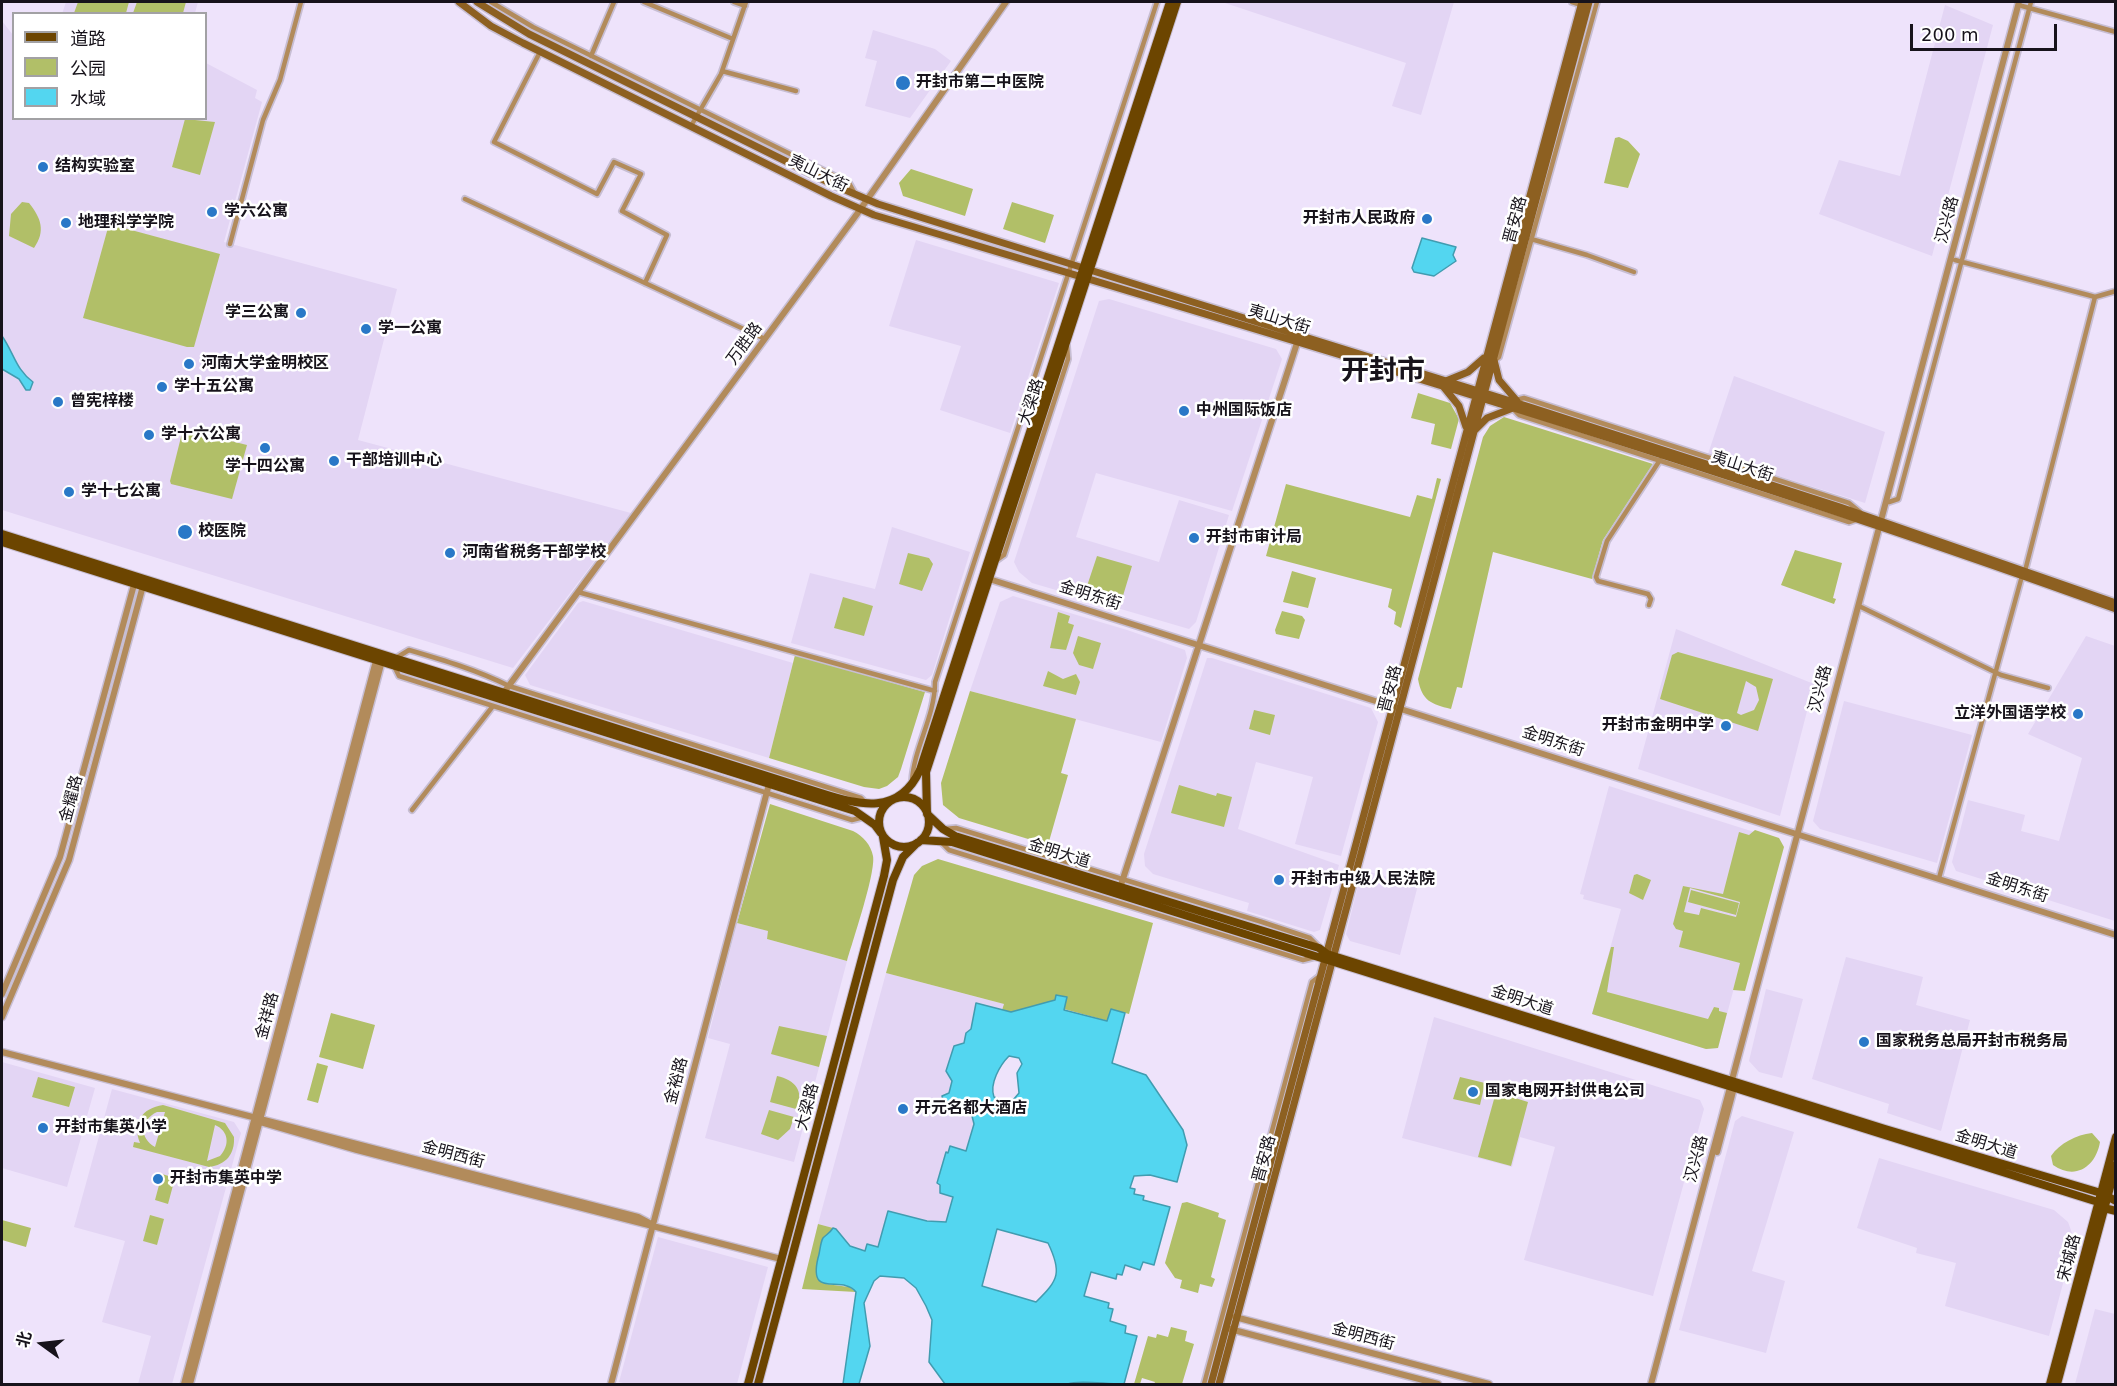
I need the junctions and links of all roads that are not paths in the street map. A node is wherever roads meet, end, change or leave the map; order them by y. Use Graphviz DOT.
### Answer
graph roads {
  1 [pos="301,2"];
  2 [pos="459,2"];
  3 [pos="477,2"];
  4 [pos="491,2"];
  5 [pos="614,2"];
  6 [pos="644,2"];
  7 [pos="734,2"];
  8 [pos="1006,2"];
  9 [pos="1157,2"];
  10 [pos="1170,2"];
  11 [pos="1177,2"];
  12 [pos="1572,2"];
  13 [pos="1589,2"];
  14 [pos="1597,2"];
  15 [pos="2031,2"];
  16 [pos="1582,3"];
  17 [pos="746,4"];
  18 [pos="2023,4"];
  19 [pos="2115,32"];
  20 [pos="734,39"];
  21 [pos="540,52"];
  22 [pos="591,56"];
  23 [pos="722,71"];
  24 [pos="796,91"];
  25 [pos="698,113"];
  26 [pos="691,126"];
  27 [pos="465,199"];
  28 [pos="866,200"];
  29 [pos="860,209"];
  30 [pos="1529,238"];
  31 [pos="230,244"];
  32 [pos="1958,261"];
  33 [pos="1071,264"];
  34 [pos="1087,269"];
  35 [pos="1634,272"];
  36 [pos="1068,274"];
  37 [pos="1083,279"];
  38 [pos="645,283"];
  39 [pos="2115,291"];
  40 [pos="2095,297"];
  41 [pos="765,339"];
  42 [pos="1298,340"];
  43 [pos="1492,358"];
  44 [pos="1444,383"];
  45 [pos="1480,394"];
  46 [pos="1514,404"];
  47 [pos="1470,431"];
  48 [pos="1660,460"];
  49 [pos="1860,517"];
  50 [pos="1882,524"];
  51 [pos="2,534"];
  52 [pos="2,542"];
  53 [pos="2023,573"];
  54 [pos="986,577"];
  55 [pos="135,581"];
  56 [pos="144,583"];
  57 [pos="578,592"];
  58 [pos="2115,603"];
  59 [pos="1649,605"];
  60 [pos="1861,607"];
  61 [pos="2115,609"];
  62 [pos="1200,644"];
  63 [pos="380,658"];
  64 [pos="395,663"];
  65 [pos="1996,671"];
  66 [pos="2048,688"];
  67 [pos="935,691"];
  68 [pos="504,692"];
  69 [pos="493,706"];
  70 [pos="1396,706"];
  71 [pos="912,784"];
  72 [pos="768,788"];
  73 [pos="892,800"];
  74 [pos="412,810"];
  75 [pos="927,814"];
  76 [pos="1799,834"];
  77 [pos="882,835"];
  78 [pos="940,841"];
  79 [pos="919,842"];
  80 [pos="1939,878"];
  81 [pos="1120,888"];
  82 [pos="2115,935"];
  83 [pos="1327,958"];
  84 [pos="1321,975"];
  85 [pos="2,994"];
  86 [pos="2,1017"];
  87 [pos="2,1052"];
  88 [pos="1733,1085"];
  89 [pos="257,1120"];
  90 [pos="2115,1137"];
  91 [pos="2115,1164"];
  92 [pos="2102,1200"];
  93 [pos="2115,1201"];
  94 [pos="2115,1211"];
  95 [pos="653,1225"];
  96 [pos="781,1259"];
  97 [pos="1233,1316"];
  98 [pos="1230,1329"];
  99 [pos="184,1384"];
  100 [pos="190,1384"];
  101 [pos="611,1384"];
  102 [pos="748,1384"];
  103 [pos="758,1384"];
  104 [pos="1204,1384"];
  105 [pos="1211,1384"];
  106 [pos="1219,1384"];
  107 [pos="1438,1384"];
  108 [pos="1489,1384"];
  109 [pos="1652,1384"];
  110 [pos="2050,1384"];
  111 [pos="2056,1384"];
  1 -- 31 [label="street"];
  2 -- 21 [label="main road, 夷山大街"];
  3 -- 25 [label="main road, 夷山大街"];
  4 -- 22 [label="street"];
  5 -- 22 [label="street"];
  6 -- 20 [label="street"];
  7 -- 17 [label="street"];
  8 -- 28 [label="street, 万胜路"];
  9 -- 33 [label="street"];
  10 -- 34 [label="main road, 大梁路"];
  11 -- 34 [label="main road, 大梁路"];
  12 -- 16 [label="street"];
  13 -- 30 [label="main road, 晋安路"];
  14 -- 30 [label="street"];
  15 -- 18 [label="street"];
  16 -- 43 [label="main road, 晋安路"];
  17 -- 20 [label="street"];
  18 -- 19 [label="street"];
  18 -- 32 [label="street, 汉兴路"];
  18 -- 50 [label="street, 汉兴路"];
  20 -- 23 [label="street"];
  21 -- 26 [label="main road, 夷山大街"];
  21 -- 38 [label="street"];
  22 -- 25 [label="street"];
  23 -- 24 [label="street"];
  23 -- 25 [label="street"];
  25 -- 26 [label="street"];
  25 -- 28 [label="main road, 夷山大街"];
  26 -- 29 [label="main road, 夷山大街"];
  27 -- 38 [label="street"];
  28 -- 29 [label="street, 万胜路"];
  28 -- 33 [label="main road, 夷山大街"];
  29 -- 36 [label="main road, 夷山大街"];
  29 -- 41 [label="street, 万胜路"];
  30 -- 35 [label="street"];
  30 -- 43 [label="main road, 晋安路"];
  32 -- 40 [label="street"];
  32 -- 50 [label="street, 汉兴路"];
  33 -- 34 [label="main road, 夷山大街"];
  33 -- 36 [label="street"];
  34 -- 37 [label="main road, 大梁路"];
  34 -- 44 [label="main road, 夷山大街"];
  36 -- 37 [label="main road, 夷山大街"];
  36 -- 67 [label="street"];
  37 -- 42 [label="main road, 夷山大街"];
  37 -- 54 [label="main road, 大梁路"];
  37 -- 54 [label="main road, 大梁路"];
  38 -- 41 [label="street"];
  39 -- 40 [label="street"];
  40 -- 53 [label="street"];
  41 -- 57 [label="street, 万胜路"];
  42 -- 44 [label="main road, 夷山大街"];
  42 -- 62 [label="street"];
  43 -- 44 [label="main road"];
  43 -- 45 [label="main road, 晋安路"];
  43 -- 46 [label="main road"];
  44 -- 45 [label="main road, 夷山大街"];
  44 -- 47 [label="main road"];
  45 -- 46 [label="main road, 夷山大街"];
  45 -- 47 [label="main road, 晋安路"];
  46 -- 47 [label="main road"];
  46 -- 48 [label="street"];
  46 -- 49 [label="main road, 夷山大街"];
  46 -- 49 [label="street"];
  47 -- 70 [label="main road, 晋安路"];
  48 -- 49 [label="street"];
  48 -- 59 [label="street"];
  49 -- 50 [label="main road, 夷山大街"];
  50 -- 53 [label="main road, 夷山大街"];
  50 -- 60 [label="street, 汉兴路"];
  50 -- 76 [label="street, 汉兴路"];
  51 -- 55 [label="main road"];
  52 -- 55 [label="main road"];
  53 -- 58 [label="main road, 夷山大街"];
  53 -- 61 [label="main road, 夷山大街"];
  53 -- 65 [label="street"];
  54 -- 62 [label="street, 金明东街"];
  54 -- 71 [label="main road, 大梁路"];
  54 -- 75 [label="main road, 大梁路"];
  55 -- 56 [label="main road"];
  55 -- 85 [label="street, 金耀路"];
  56 -- 63 [label="main road"];
  56 -- 86 [label="street, 金耀路"];
  57 -- 67 [label="street"];
  57 -- 68 [label="street, 万胜路"];
  60 -- 65 [label="street"];
  60 -- 76 [label="street, 汉兴路"];
  62 -- 70 [label="street, 金明东街"];
  62 -- 81 [label="street"];
  63 -- 64 [label="main road"];
  63 -- 89 [label="street, 金祥路"];
  64 -- 68 [label="main road"];
  64 -- 68 [label="street"];
  64 -- 69 [label="street"];
  65 -- 66 [label="street"];
  65 -- 80 [label="street"];
  67 -- 71 [label="street"];
  68 -- 69 [label="street"];
  68 -- 72 [label="main road"];
  68 -- 73 [label="main road"];
  69 -- 72 [label="street"];
  69 -- 74 [label="street"];
  70 -- 76 [label="street, 金明东街"];
  70 -- 83 [label="main road, 晋安路"];
  71 -- 73 [label="main road, 大梁路"];
  72 -- 77 [label="main road"];
  72 -- 95 [label="street, 金裕路"];
  73 -- 75 [label="main road"];
  73 -- 77 [label="main road"];
  75 -- 79 [label="main road"];
  75 -- 81 [label="main road, 金明大道"];
  76 -- 80 [label="street, 金明东街"];
  76 -- 88 [label="street, 汉兴路"];
  77 -- 79 [label="main road"];
  77 -- 96 [label="main road, 大梁路"];
  78 -- 79 [label="main road, 金明大道"];
  78 -- 81 [label="main road, 金明大道"];
  78 -- 83 [label="street"];
  79 -- 103 [label="main road, 大梁路"];
  80 -- 82 [label="street, 金明东街"];
  81 -- 83 [label="main road, 金明大道"];
  81 -- 83 [label="main road, 金明大道"];
  83 -- 84 [label="main road, 晋安路"];
  83 -- 88 [label="main road, 金明大道"];
  83 -- 97 [label="main road, 晋安路"];
  84 -- 97 [label="main road, 晋安路"];
  84 -- 104 [label="street"];
  87 -- 89 [label="street, 金明西街"];
  88 -- 92 [label="main road, 金明大道"];
  88 -- 109 [label="street, 汉兴路"];
  89 -- 95 [label="street, 金明西街"];
  89 -- 99 [label="street, 金祥路"];
  89 -- 100 [label="street, 金祥路"];
  90 -- 92 [label="main road, 宋城路"];
  91 -- 92 [label="main road, 宋城路"];
  92 -- 93 [label="main road, 金明大道"];
  92 -- 94 [label="main road, 金明大道"];
  92 -- 110 [label="main road, 宋城路"];
  92 -- 111 [label="main road, 宋城路"];
  95 -- 96 [label="street, 金明西街"];
  95 -- 101 [label="street, 金裕路"];
  96 -- 102 [label="main road, 大梁路"];
  97 -- 98 [label="main road, 晋安路"];
  97 -- 108 [label="street, 金明西街"];
  98 -- 105 [label="main road, 晋安路"];
  98 -- 106 [label="main road, 晋安路"];
  98 -- 107 [label="street, 金明西街"];
}
